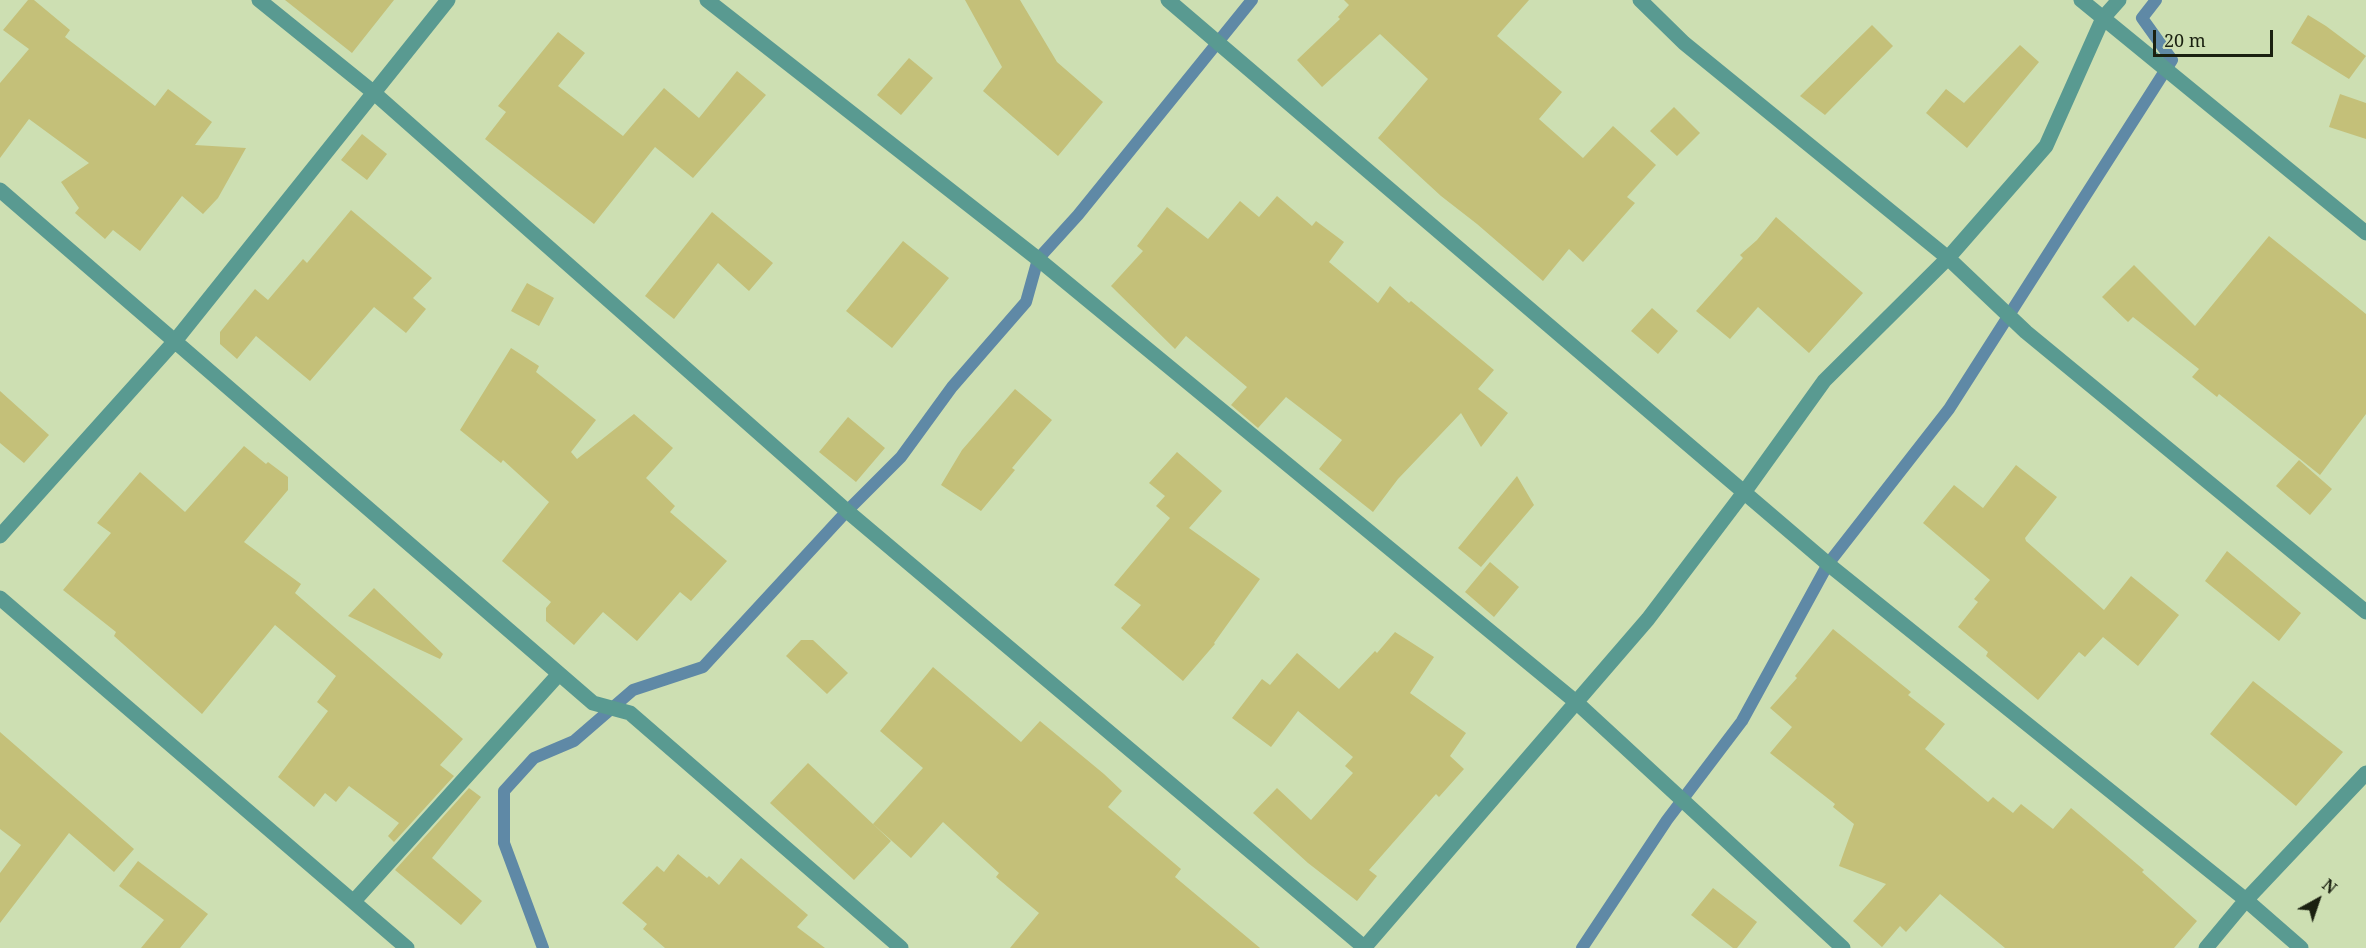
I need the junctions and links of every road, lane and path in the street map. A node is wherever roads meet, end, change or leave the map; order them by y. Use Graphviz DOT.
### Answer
graph roads {
  1 [pos="259,0"];
  2 [pos="448,0"];
  3 [pos="707,0"];
  4 [pos="1168,0"];
  5 [pos="1640,0"];
  6 [pos="2081,0"];
  7 [pos="2119,0"];
  8 [pos="2103,18"];
  9 [pos="373,92"];
  10 [pos="0,190"];
  11 [pos="2366,233"];
  12 [pos="1948,258"];
  13 [pos="175,341"];
  14 [pos="1745,491"];
  15 [pos="0,536"];
  16 [pos="0,598"];
  17 [pos="2366,612"];
  18 [pos="559,674"];
  19 [pos="1576,702"];
  20 [pos="2366,773"];
  21 [pos="2246,900"];
  22 [pos="354,901"];
  23 [pos="407,948"];
  24 [pos="901,948"];
  25 [pos="1365,948"];
  26 [pos="1843,948"];
  27 [pos="2206,948"];
  28 [pos="2301,948"];
  1 -- 9 [label="street"];
  2 -- 9 [label="street"];
  3 -- 19 [label="street"];
  4 -- 14 [label="street"];
  5 -- 12 [label="street"];
  6 -- 8 [label="street"];
  7 -- 8 [label="street"];
  8 -- 11 [label="street"];
  8 -- 12 [label="street"];
  9 -- 13 [label="street"];
  9 -- 25 [label="street"];
  10 -- 13 [label="street"];
  12 -- 14 [label="street"];
  12 -- 17 [label="street"];
  13 -- 15 [label="street"];
  13 -- 18 [label="street"];
  14 -- 19 [label="street"];
  14 -- 21 [label="street"];
  16 -- 22 [label="street"];
  18 -- 22 [label="street"];
  18 -- 24 [label="street"];
  19 -- 25 [label="street"];
  19 -- 26 [label="street"];
  20 -- 21 [label="street"];
  21 -- 27 [label="street"];
  21 -- 28 [label="street"];
  22 -- 23 [label="street"];
}
